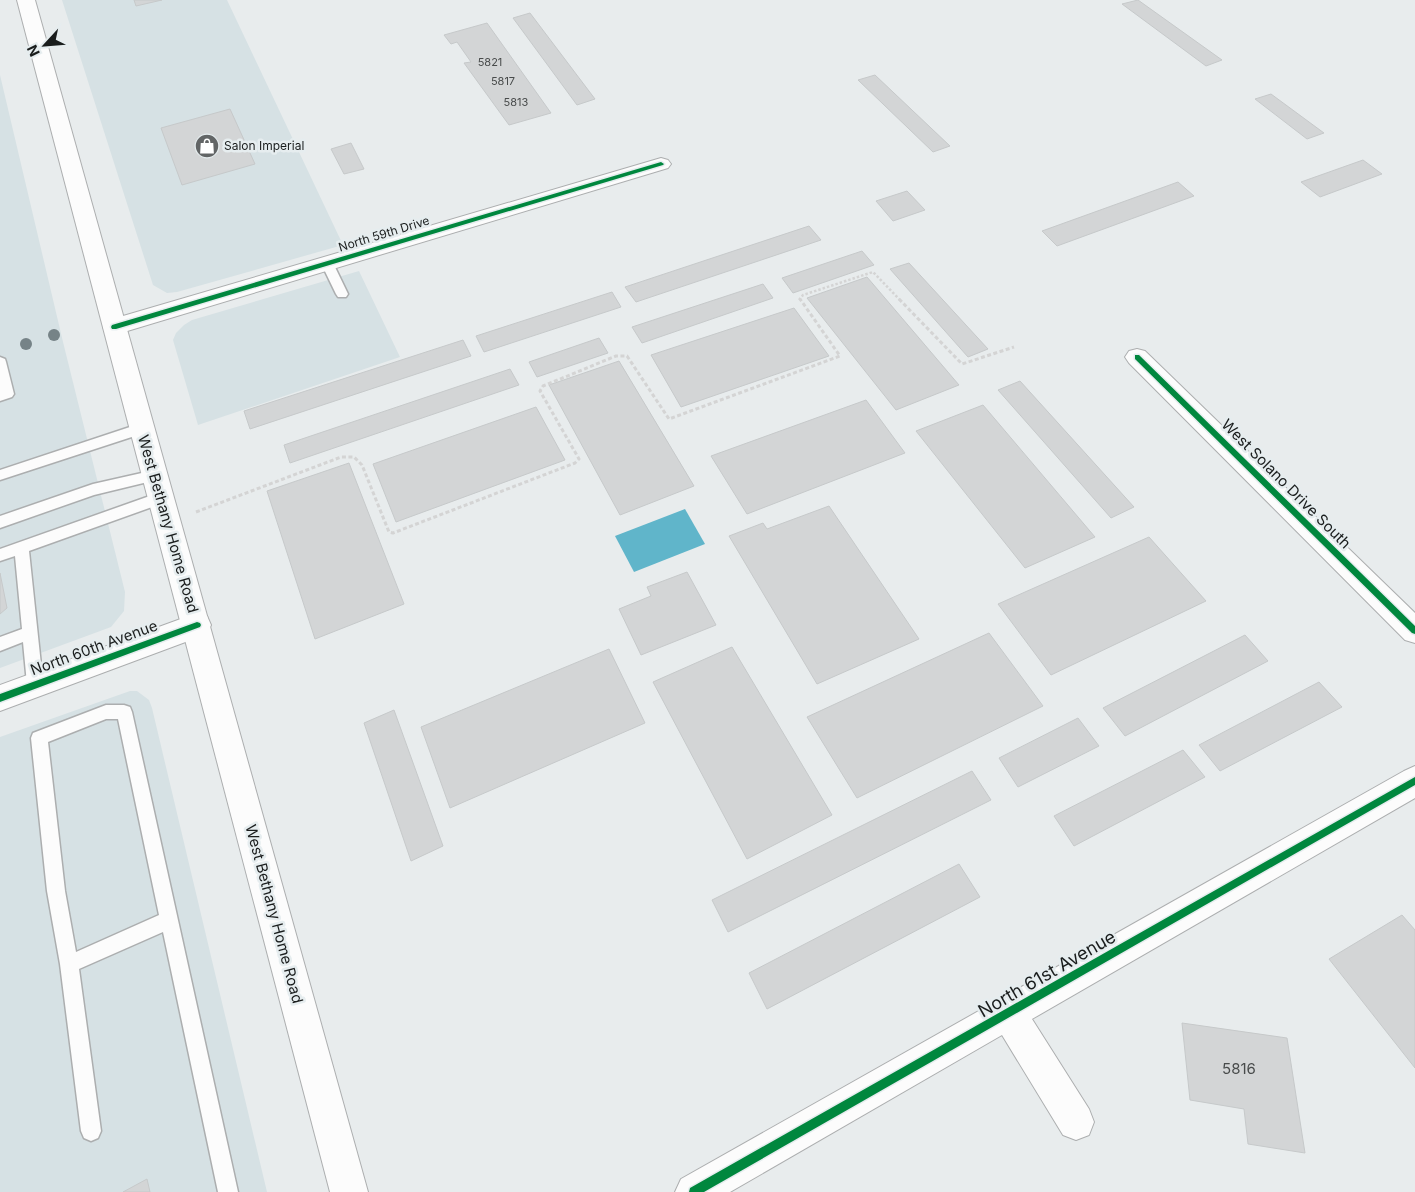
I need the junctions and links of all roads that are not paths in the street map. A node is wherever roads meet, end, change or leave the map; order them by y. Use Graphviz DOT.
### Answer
graph roads {
  1 [pos="26,0"];
  2 [pos="661,164"];
  3 [pos="327,263"];
  4 [pos="342,294"];
  5 [pos="114,327"];
  6 [pos="1137,357"];
  7 [pos="0,362"];
  8 [pos="0,396"];
  9 [pos="142,428"];
  10 [pos="0,475"];
  11 [pos="161,499"];
  12 [pos="0,522"];
  13 [pos="21,548"];
  14 [pos="0,555"];
  15 [pos="197,625"];
  16 [pos="1415,631"];
  17 [pos="30,633"];
  18 [pos="0,644"];
  19 [pos="35,684"];
  20 [pos="0,698"];
  21 [pos="1415,781"];
  22 [pos="169,920"];
  23 [pos="69,964"];
  24 [pos="1008,1013"];
  25 [pos="1076,1122"];
  26 [pos="92,1131"];
  27 [pos="228,1192"];
  28 [pos="349,1192"];
  29 [pos="694,1192"];
  1 -- 5 [label="street, West Bethany Home Road"];
  2 -- 3 [label="street, North 59th Drive"];
  3 -- 4 [label="lane"];
  3 -- 5 [label="street, North 59th Drive"];
  5 -- 9 [label="street, West Bethany Home Road"];
  6 -- 16 [label="street, West Solano Drive South"];
  7 -- 8 [label="lane"];
  9 -- 10 [label="lane"];
  9 -- 11 [label="street, West Bethany Home Road"];
  11 -- 12 [label="lane"];
  11 -- 13 [label="lane"];
  11 -- 15 [label="street, West Bethany Home Road"];
  13 -- 14 [label="lane"];
  13 -- 17 [label="lane"];
  15 -- 19 [label="street, North 60th Avenue"];
  15 -- 28 [label="street, West Bethany Home Road"];
  17 -- 18 [label="lane"];
  17 -- 19 [label="lane"];
  19 -- 20 [label="street, North 60th Avenue"];
  21 -- 24 [label="street, North 61st Avenue"];
  22 -- 23 [label="lane"];
  22 -- 23 [label="lane"];
  22 -- 27 [label="lane"];
  23 -- 26 [label="lane"];
  24 -- 25 [label="street"];
  24 -- 29 [label="street, North 61st Avenue"];
}
